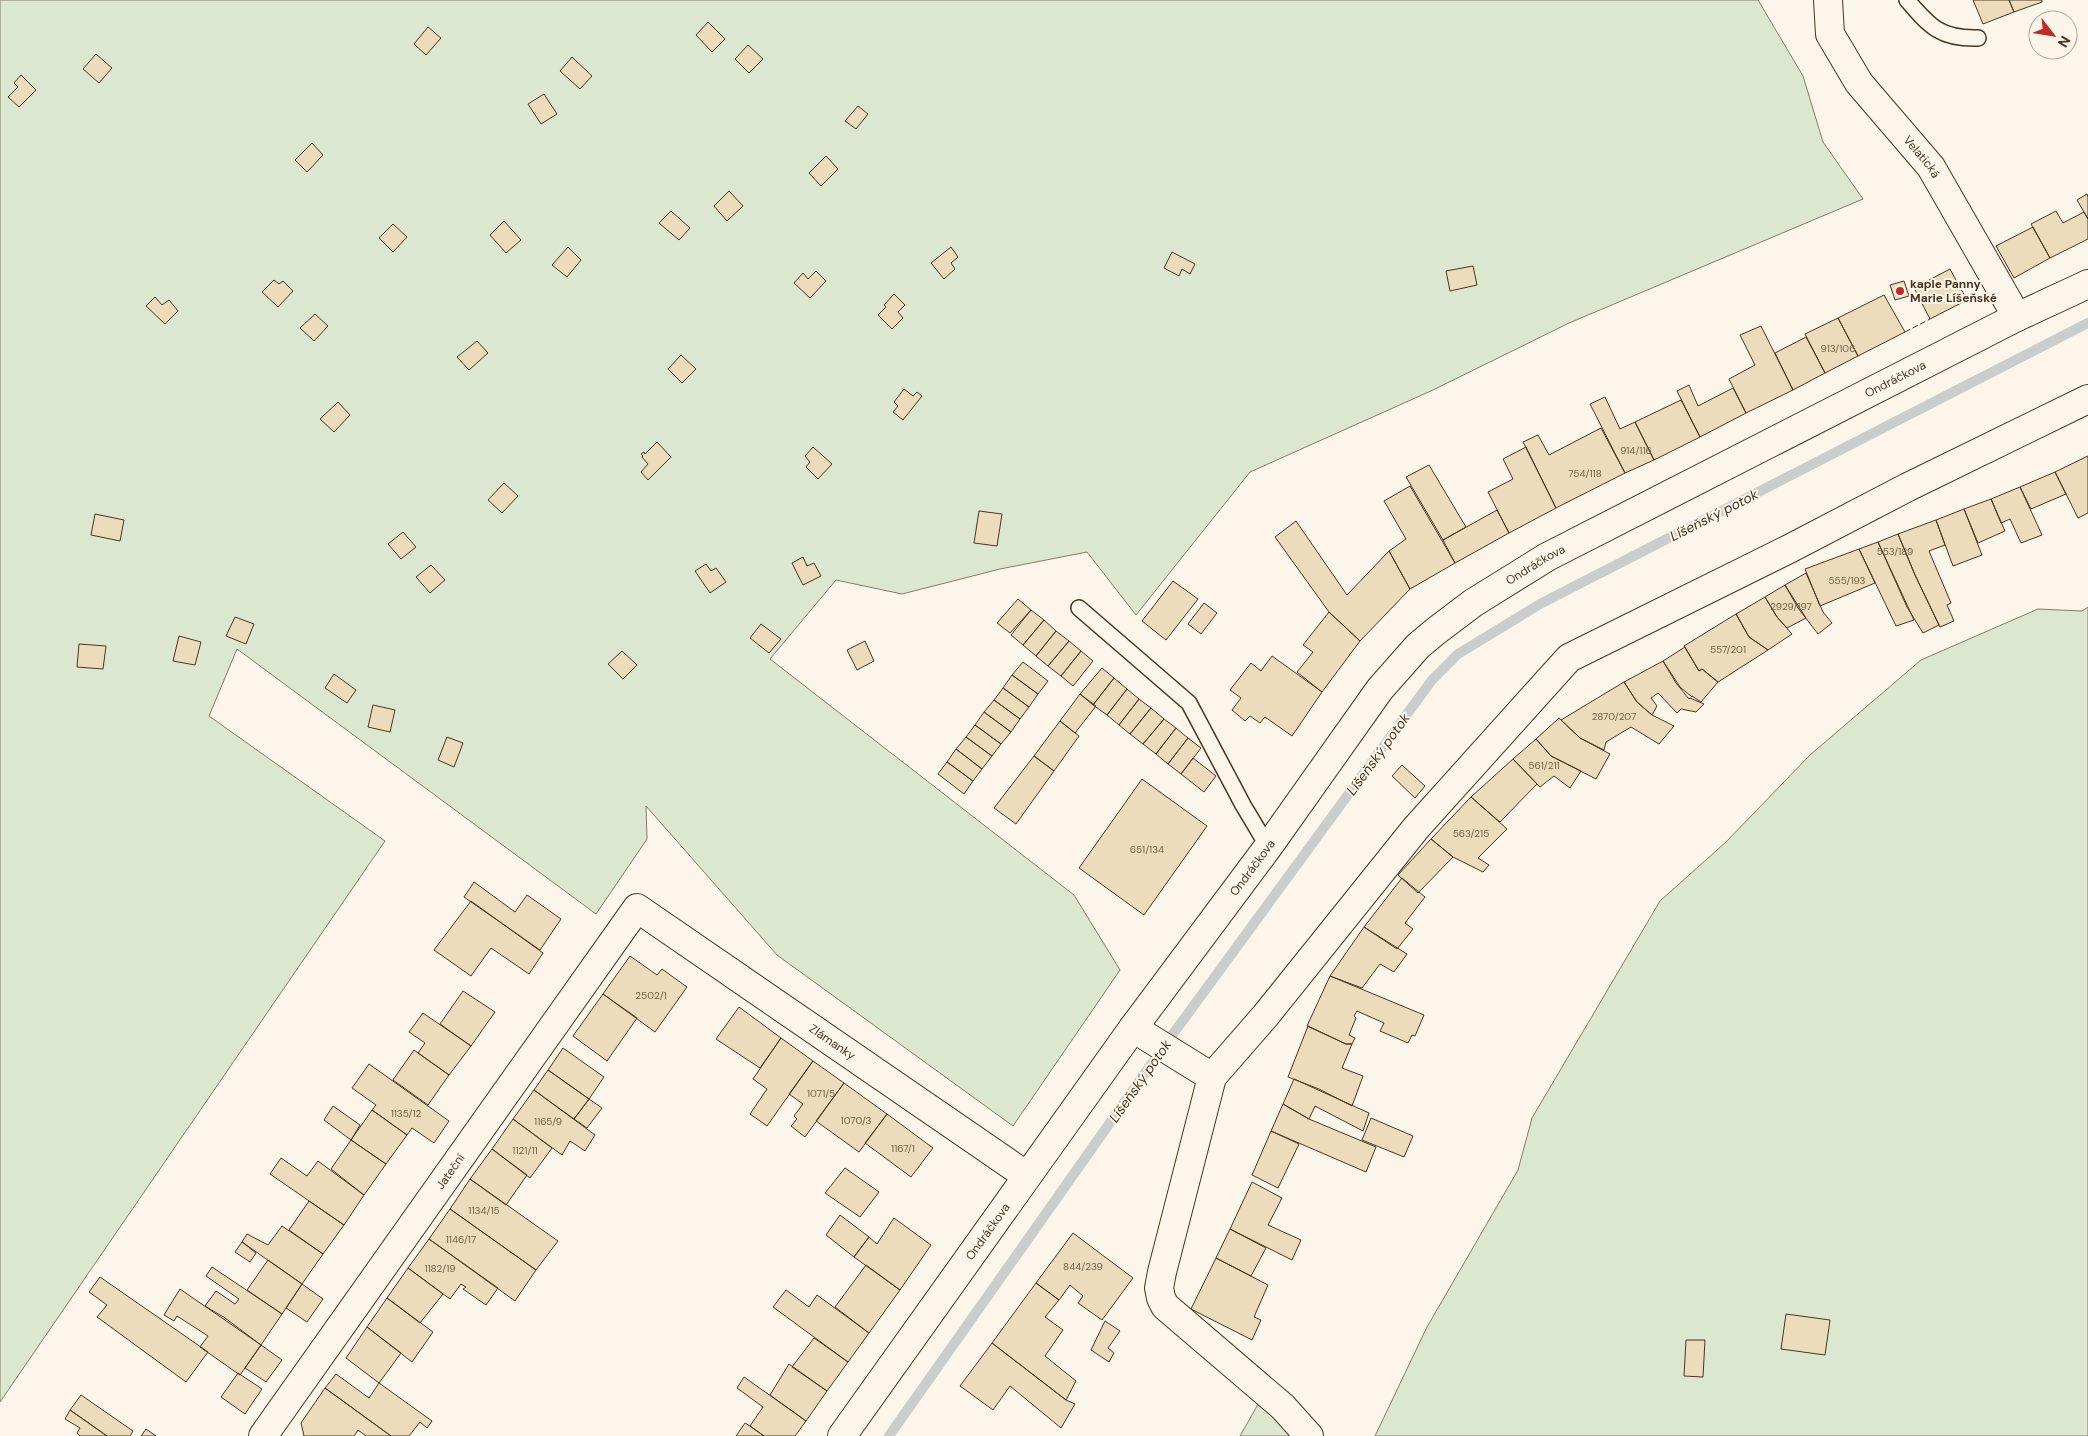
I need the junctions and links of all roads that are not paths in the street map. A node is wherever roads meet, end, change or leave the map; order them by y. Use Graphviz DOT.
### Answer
graph roads {
  1 [pos="1828,0"];
  2 [pos="1907,0"];
  3 [pos="1978,38"];
  4 [pos="2088,284"];
  5 [pos="2017,317"];
  6 [pos="2088,399"];
  7 [pos="1079,608"];
  8 [pos="1268,847"];
  9 [pos="637,908"];
  10 [pos="1144,1035"];
  11 [pos="1212,1077"];
  12 [pos="1027,1176"];
  13 [pos="263,1436"];
  14 [pos="842,1436"];
  15 [pos="1309,1436"];
  1 -- 5 [label="street, Velatická"];
  2 -- 3 [label="lane"];
  4 -- 5 [label="street, Ondráčkova"];
  5 -- 8 [label="street, Ondráčkova"];
  6 -- 11 [label="street"];
  7 -- 8 [label="lane"];
  8 -- 10 [label="street, Ondráčkova"];
  9 -- 12 [label="street, Zlámanky"];
  9 -- 13 [label="street, Jateční"];
  10 -- 11 [label="street"];
  10 -- 12 [label="street, Ondráčkova"];
  11 -- 15 [label="street"];
  12 -- 14 [label="street, Ondráčkova"];
}
